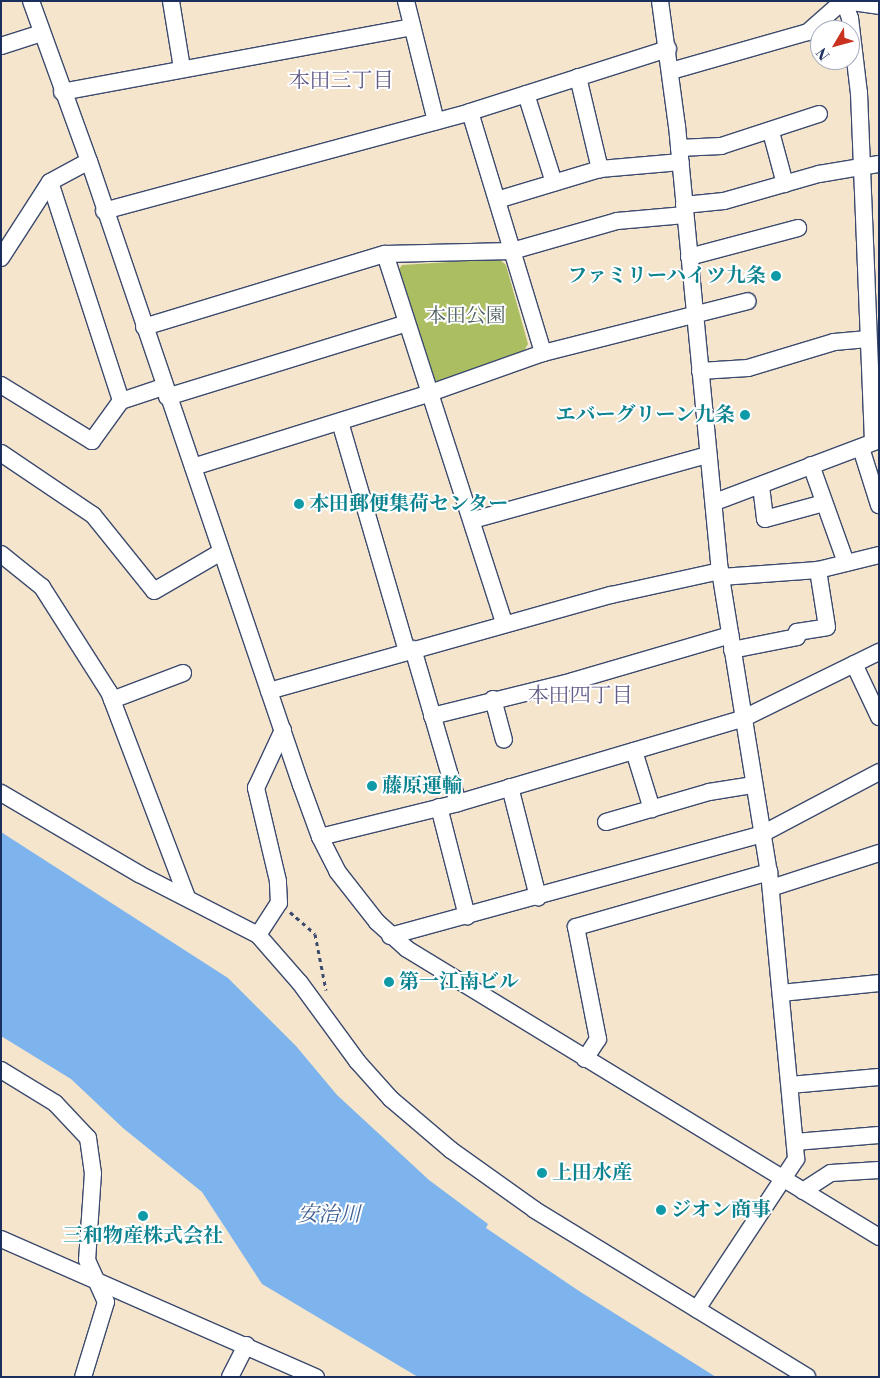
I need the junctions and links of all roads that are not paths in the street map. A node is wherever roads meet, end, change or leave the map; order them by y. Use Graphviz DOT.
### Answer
graph roads {
  1 [pos="31,1"];
  2 [pos="171,1"];
  3 [pos="406,1"];
  4 [pos="660,1"];
  5 [pos="844,1"];
  6 [pos="879,6"];
  7 [pos="412,27"];
  8 [pos="42,33"];
  9 [pos="1,46"];
  10 [pos="668,49"];
  11 [pos="182,68"];
  12 [pos="671,71"];
  13 [pos="578,78"];
  14 [pos="62,92"];
  15 [pos="526,94"];
  16 [pos="470,112"];
  17 [pos="819,114"];
  18 [pos="436,121"];
  19 [pos="771,132"];
  20 [pos="680,155"];
  21 [pos="89,161"];
  22 [pos="871,165"];
  23 [pos="600,168"];
  24 [pos="50,182"];
  25 [pos="554,183"];
  26 [pos="785,184"];
  27 [pos="497,200"];
  28 [pos="685,210"];
  29 [pos="104,211"];
  30 [pos="798,228"];
  31 [pos="512,251"];
  32 [pos="385,254"];
  33 [pos="2,257"];
  34 [pos="690,258"];
  35 [pos="748,301"];
  36 [pos="695,317"];
  37 [pos="408,323"];
  38 [pos="144,327"];
  39 [pos="868,339"];
  40 [pos="544,353"];
  41 [pos="700,372"];
  42 [pos="1,384"];
  43 [pos="165,392"];
  44 [pos="430,393"];
  45 [pos="121,401"];
  46 [pos="340,422"];
  47 [pos="871,443"];
  48 [pos="1,452"];
  49 [pos="708,454"];
  50 [pos="811,465"];
  51 [pos="193,467"];
  52 [pos="761,486"];
  53 [pos="715,502"];
  54 [pos="824,503"];
  55 [pos="879,505"];
  56 [pos="474,520"];
  57 [pos="222,552"];
  58 [pos="1,554"];
  59 [pos="879,555"];
  60 [pos="846,563"];
  61 [pos="818,570"];
  62 [pos="721,574"];
  63 [pos="504,623"];
  64 [pos="731,642"];
  65 [pos="410,650"];
  66 [pos="879,652"];
  67 [pos="854,664"];
  68 [pos="183,673"];
  69 [pos="269,691"];
  70 [pos="493,699"];
  71 [pos="112,700"];
  72 [pos="432,716"];
  73 [pos="879,716"];
  74 [pos="742,719"];
  75 [pos="282,730"];
  76 [pos="504,740"];
  77 [pos="634,751"];
  78 [pos="879,772"];
  79 [pos="753,785"];
  80 [pos="510,787"];
  81 [pos="1,793"];
  82 [pos="458,803"];
  83 [pos="439,808"];
  84 [pos="652,809"];
  85 [pos="606,822"];
  86 [pos="762,834"];
  87 [pos="320,837"];
  88 [pos="879,853"];
  89 [pos="770,880"];
  90 [pos="187,897"];
  91 [pos="538,897"];
  92 [pos="467,916"];
  93 [pos="258,936"];
  94 [pos="390,936"];
  95 [pos="879,983"];
  96 [pos="781,993"];
  97 [pos="585,1059"];
  98 [pos="1,1070"];
  99 [pos="879,1077"];
  100 [pos="790,1085"];
  101 [pos="879,1135"];
  102 [pos="795,1142"];
  103 [pos="879,1170"];
  104 [pos="785,1180"];
  105 [pos="803,1191"];
  106 [pos="879,1237"];
  107 [pos="1,1239"];
  108 [pos="98,1281"];
  109 [pos="697,1309"];
  110 [pos="246,1345"];
  111 [pos="290,1371"];
  112 [pos="83,1377"];
  113 [pos="230,1377"];
  114 [pos="316,1377"];
  115 [pos="807,1377"];
  1 -- 8 [label="street"];
  2 -- 11 [label="street"];
  3 -- 7 [label="street"];
  4 -- 10 [label="street"];
  5 -- 6 [label="street"];
  5 -- 12 [label="street"];
  5 -- 22 [label="street"];
  7 -- 11 [label="street"];
  7 -- 18 [label="street"];
  8 -- 9 [label="street"];
  8 -- 14 [label="street"];
  10 -- 12 [label="street"];
  10 -- 13 [label="street"];
  11 -- 14 [label="street"];
  12 -- 20 [label="street"];
  13 -- 15 [label="street"];
  13 -- 23 [label="street"];
  14 -- 21 [label="street"];
  15 -- 16 [label="street"];
  15 -- 25 [label="street"];
  16 -- 18 [label="street"];
  16 -- 27 [label="street"];
  17 -- 19 [label="street"];
  18 -- 29 [label="street"];
  19 -- 20 [label="street"];
  19 -- 26 [label="street"];
  20 -- 23 [label="street"];
  20 -- 28 [label="street"];
  21 -- 24 [label="street"];
  21 -- 29 [label="street"];
  22 -- 26 [label="street"];
  22 -- 39 [label="street"];
  23 -- 25 [label="street"];
  24 -- 33 [label="street"];
  24 -- 45 [label="street"];
  25 -- 27 [label="street"];
  26 -- 28 [label="street"];
  27 -- 31 [label="street"];
  28 -- 31 [label="street"];
  28 -- 34 [label="street"];
  29 -- 38 [label="street"];
  30 -- 34 [label="street"];
  31 -- 32 [label="street"];
  31 -- 40 [label="street"];
  32 -- 37 [label="street"];
  32 -- 38 [label="street"];
  34 -- 36 [label="street"];
  35 -- 36 [label="street"];
  36 -- 40 [label="street"];
  36 -- 41 [label="street"];
  37 -- 43 [label="street"];
  37 -- 44 [label="street"];
  38 -- 43 [label="street"];
  39 -- 41 [label="street"];
  39 -- 47 [label="street"];
  40 -- 44 [label="street"];
  41 -- 49 [label="street"];
  42 -- 45 [label="street"];
  43 -- 45 [label="street"];
  43 -- 51 [label="street"];
  44 -- 46 [label="street"];
  44 -- 56 [label="street"];
  46 -- 51 [label="street"];
  46 -- 65 [label="street"];
  47 -- 50 [label="street"];
  47 -- 55 [label="street"];
  48 -- 57 [label="street"];
  49 -- 53 [label="street"];
  49 -- 56 [label="street"];
  50 -- 52 [label="street"];
  50 -- 54 [label="street"];
  51 -- 57 [label="street"];
  52 -- 53 [label="street"];
  52 -- 54 [label="street"];
  53 -- 62 [label="street"];
  54 -- 60 [label="street"];
  56 -- 63 [label="street"];
  57 -- 69 [label="street"];
  58 -- 71 [label="street"];
  59 -- 60 [label="street"];
  60 -- 61 [label="street"];
  61 -- 62 [label="street"];
  61 -- 64 [label="street"];
  62 -- 63 [label="street"];
  62 -- 64 [label="street"];
  63 -- 65 [label="street"];
  64 -- 70 [label="street"];
  64 -- 74 [label="street"];
  65 -- 69 [label="street"];
  65 -- 72 [label="street"];
  66 -- 67 [label="street"];
  67 -- 73 [label="street"];
  67 -- 74 [label="street"];
  68 -- 71 [label="street"];
  69 -- 75 [label="street"];
  70 -- 72 [label="street"];
  70 -- 76 [label="street"];
  71 -- 90 [label="street"];
  72 -- 82 [label="street"];
  74 -- 77 [label="street"];
  74 -- 79 [label="street"];
  75 -- 87 [label="street"];
  75 -- 93 [label="street"];
  77 -- 80 [label="street"];
  77 -- 84 [label="street"];
  78 -- 86 [label="street"];
  79 -- 84 [label="street"];
  79 -- 86 [label="street"];
  80 -- 82 [label="street"];
  80 -- 91 [label="street"];
  81 -- 90 [label="street"];
  82 -- 83 [label="street"];
  83 -- 87 [label="street"];
  83 -- 92 [label="street"];
  84 -- 85 [label="street"];
  86 -- 89 [label="street"];
  86 -- 91 [label="street"];
  87 -- 94 [label="street"];
  88 -- 89 [label="street"];
  89 -- 96 [label="street"];
  89 -- 97 [label="street"];
  90 -- 93 [label="street"];
  91 -- 92 [label="street"];
  92 -- 94 [label="street"];
  93 -- 109 [label="street"];
  94 -- 97 [label="street"];
  95 -- 96 [label="street"];
  96 -- 100 [label="street"];
  97 -- 104 [label="street"];
  98 -- 108 [label="street"];
  99 -- 100 [label="street"];
  100 -- 102 [label="street"];
  101 -- 102 [label="street"];
  102 -- 104 [label="street"];
  103 -- 105 [label="street"];
  104 -- 105 [label="street"];
  104 -- 109 [label="street"];
  105 -- 106 [label="street"];
  107 -- 108 [label="street"];
  108 -- 110 [label="street"];
  108 -- 112 [label="street"];
  109 -- 115 [label="street"];
  110 -- 111 [label="street"];
  110 -- 113 [label="street"];
  111 -- 114 [label="street"];
}
